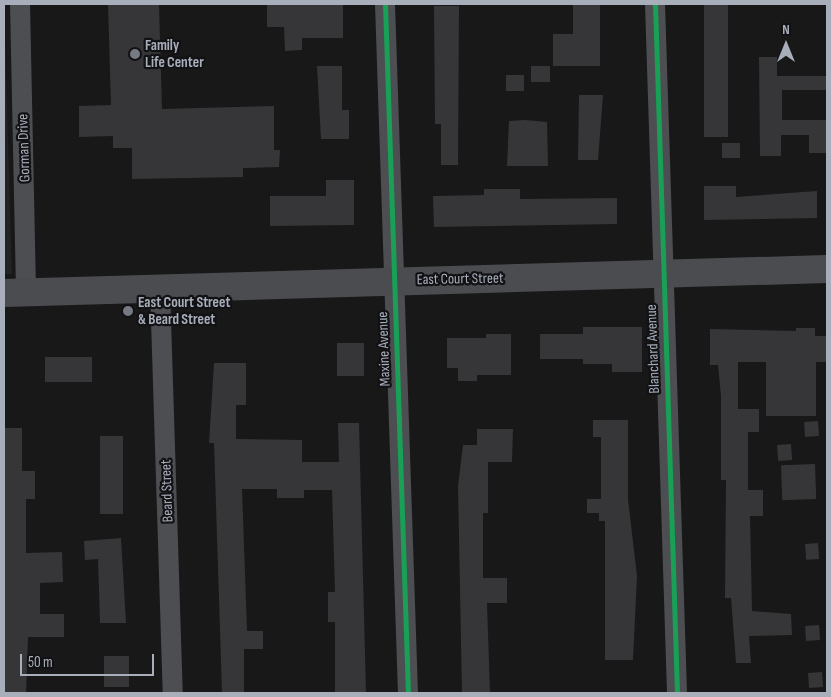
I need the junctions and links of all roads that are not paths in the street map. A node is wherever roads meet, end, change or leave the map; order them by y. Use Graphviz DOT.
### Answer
graph roads {
  1 [pos="20,4"];
  2 [pos="385,4"];
  3 [pos="654,4"];
  4 [pos="827,269"];
  5 [pos="664,274"];
  6 [pos="395,281"];
  7 [pos="160,288"];
  8 [pos="15,292"];
  9 [pos="173,693"];
  10 [pos="408,693"];
  11 [pos="677,693"];
  1 -- 8 [label="street, Gorman Drive"];
  2 -- 6 [label="street, Maxine Avenue"];
  3 -- 5 [label="street, Blanchard Avenue"];
  4 -- 5 [label="main road, East Court Street"];
  5 -- 6 [label="main road, East Court Street"];
  5 -- 11 [label="street, Blanchard Avenue"];
  6 -- 7 [label="main road, East Court Street"];
  6 -- 10 [label="street, Maxine Avenue"];
  7 -- 8 [label="main road, East Court Street"];
  7 -- 9 [label="street, Beard Street"];
}
